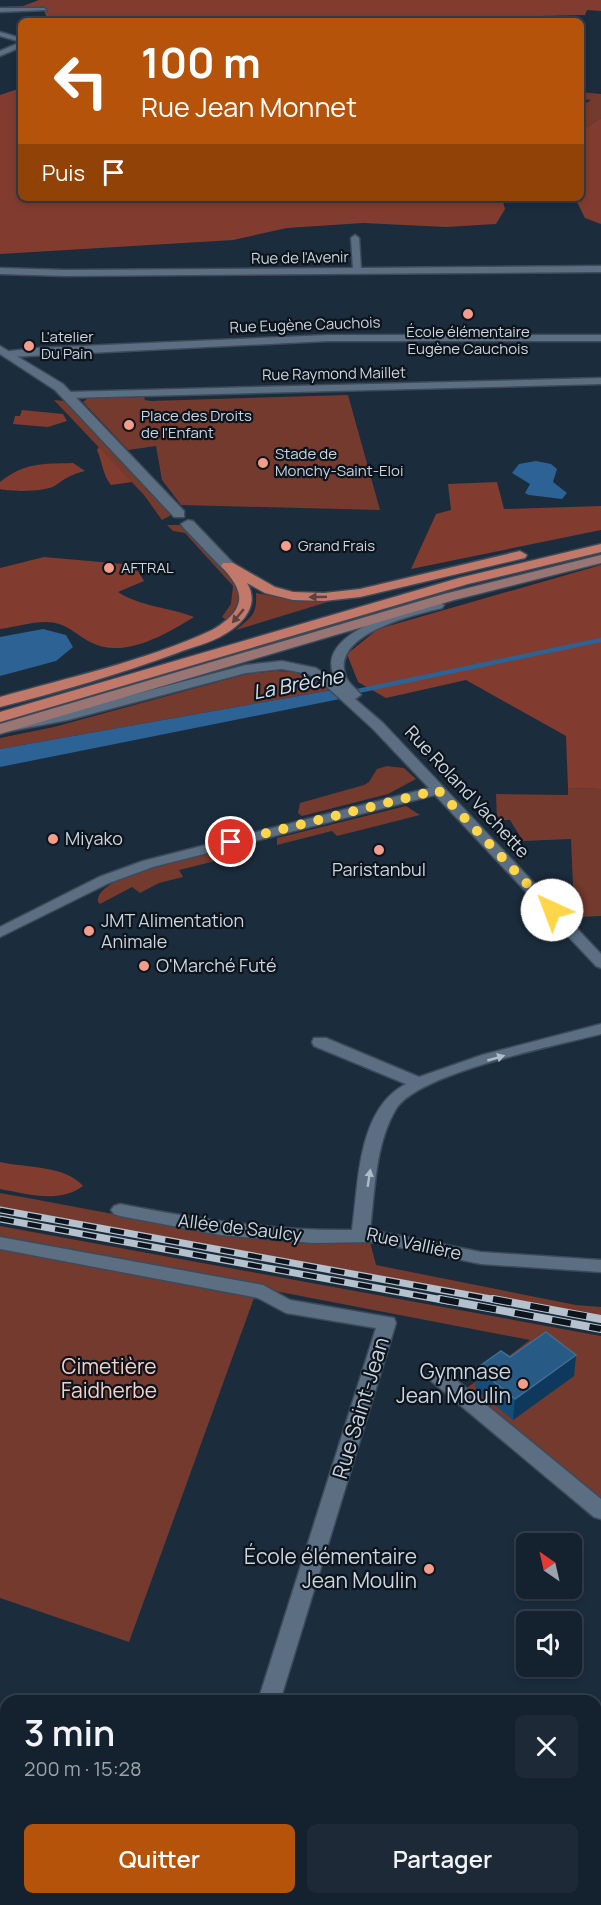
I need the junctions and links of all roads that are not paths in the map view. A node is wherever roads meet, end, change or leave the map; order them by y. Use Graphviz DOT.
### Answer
graph roads {
  1 [pos="3,12"];
  2 [pos="38,18"];
  3 [pos="0,34"];
  4 [pos="18,41"];
  5 [pos="18,44"];
  6 [pos="0,54"];
  7 [pos="355,238"];
  8 [pos="357,270"];
  9 [pos="0,271"];
  10 [pos="601,271"];
  11 [pos="601,338"];
  12 [pos="5,352"];
  13 [pos="601,381"];
  14 [pos="67,396"];
  15 [pos="601,539"];
  16 [pos="601,548"];
  17 [pos="601,559"];
  18 [pos="228,566"];
  19 [pos="538,573"];
  20 [pos="339,685"];
  21 [pos="0,704"];
  22 [pos="0,717"];
  23 [pos="0,729"];
  24 [pos="438,790"];
  25 [pos="0,933"];
  26 [pos="601,963"];
  27 [pos="601,1029"];
  28 [pos="320,1042"];
  29 [pos="419,1083"];
  30 [pos="120,1210"];
  31 [pos="360,1236"];
  32 [pos="0,1243"];
  33 [pos="601,1266"];
  34 [pos="438,1375"];
  35 [pos="601,1511"];
  36 [pos="271,1695"];
  1 -- 2 [label="street"];
  3 -- 4 [label="street"];
  5 -- 6 [label="street"];
  7 -- 8 [label="street"];
  8 -- 9 [label="street, Rue de l'Avenir"];
  8 -- 10 [label="street, Rue de l'Avenir"];
  11 -- 12 [label="street, Rue Eugène Cauchois"];
  12 -- 14 [label="street"];
  13 -- 14 [label="street, Rue Raymond Maillet"];
  14 -- 18 [label="street"];
  15 -- 18 [label="highway, one-way"];
  15 -- 21 [label="highway"];
  16 -- 22 [label="highway"];
  17 -- 19 [label="main road"];
  18 -- 21 [label="highway, one-way"];
  19 -- 20 [label="street"];
  19 -- 23 [label="main road"];
  20 -- 23 [label="street, Rue Roland Vachette"];
  20 -- 24 [label="street, Rue Roland Vachette"];
  24 -- 25 [label="street"];
  24 -- 26 [label="street, Rue Roland Vachette"];
  29 -- 27 [label="street, Rue Vallière, one-way"];
  28 -- 29 [label="street"];
  31 -- 29 [label="street, Rue Vallière, one-way"];
  30 -- 31 [label="street, Allée de Saulcy"];
  31 -- 33 [label="street, Rue Vallière"];
  32 -- 36 [label="street, Rue Saint-Jean"];
  34 -- 35 [label="street"];
}
